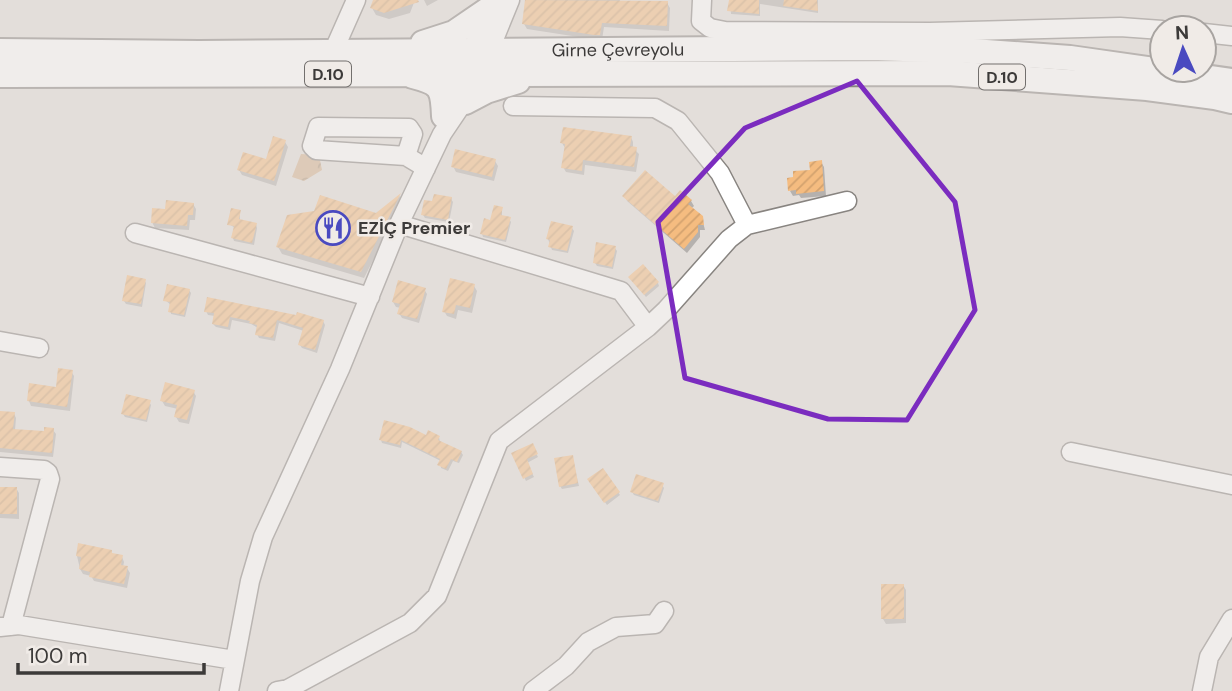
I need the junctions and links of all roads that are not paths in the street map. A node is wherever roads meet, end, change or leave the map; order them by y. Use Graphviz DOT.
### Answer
graph roads {
  1 [pos="356,0"];
  2 [pos="702,0"];
  3 [pos="500,2"];
  4 [pos="1148,29"];
  5 [pos="0,51"];
  6 [pos="333,52"];
  7 [pos="399,62"];
  8 [pos="475,62"];
  9 [pos="546,73"];
  10 [pos="0,75"];
  11 [pos="1232,81"];
  12 [pos="1232,101"];
  13 [pos="465,102"];
  14 [pos="513,106"];
  15 [pos="443,125"];
  16 [pos="406,156"];
  17 [pos="426,169"];
  18 [pos="847,201"];
  19 [pos="399,225"];
  20 [pos="747,225"];
  21 [pos="135,233"];
  22 [pos="370,297"];
  23 [pos="648,327"];
  24 [pos="0,341"];
  25 [pos="39,348"];
  26 [pos="1070,452"];
  27 [pos="0,467"];
  28 [pos="1232,485"];
  29 [pos="664,611"];
  30 [pos="1232,619"];
  31 [pos="6,626"];
  32 [pos="234,660"];
  33 [pos="229,691"];
  34 [pos="277,691"];
  35 [pos="533,691"];
  36 [pos="1202,691"];
  1 -- 6 [label="street"];
  2 -- 4 [label="street"];
  3 -- 7 [label="highway"];
  3 -- 8 [label="street"];
  5 -- 6 [label="highway, Girne Çevreyolu / D.10"];
  6 -- 7 [label="highway, Girne Çevreyolu / D.10"];
  7 -- 8 [label="highway, Girne Çevreyolu / D.10"];
  7 -- 10 [label="highway, Girne Çevreyolu / D.10"];
  7 -- 15 [label="highway"];
  8 -- 9 [label="highway, Girne Çevreyolu / D.10"];
  8 -- 11 [label="highway, Girne Çevreyolu / D.10"];
  8 -- 13 [label="street"];
  8 -- 15 [label="street"];
  9 -- 12 [label="highway, Girne Çevreyolu / D.10"];
  9 -- 13 [label="highway"];
  13 -- 15 [label="street"];
  14 -- 20 [label="street"];
  15 -- 17 [label="street"];
  16 -- 16 [label="street"];
  16 -- 17 [label="street"];
  17 -- 19 [label="street"];
  18 -- 20 [label="street"];
  19 -- 22 [label="street"];
  19 -- 23 [label="street"];
  20 -- 23 [label="street"];
  21 -- 22 [label="street"];
  22 -- 32 [label="street"];
  23 -- 34 [label="street"];
  24 -- 25 [label="street"];
  26 -- 28 [label="street"];
  27 -- 31 [label="street"];
  29 -- 35 [label="street"];
  30 -- 36 [label="street"];
  31 -- 32 [label="street"];
  32 -- 33 [label="street"];
}
